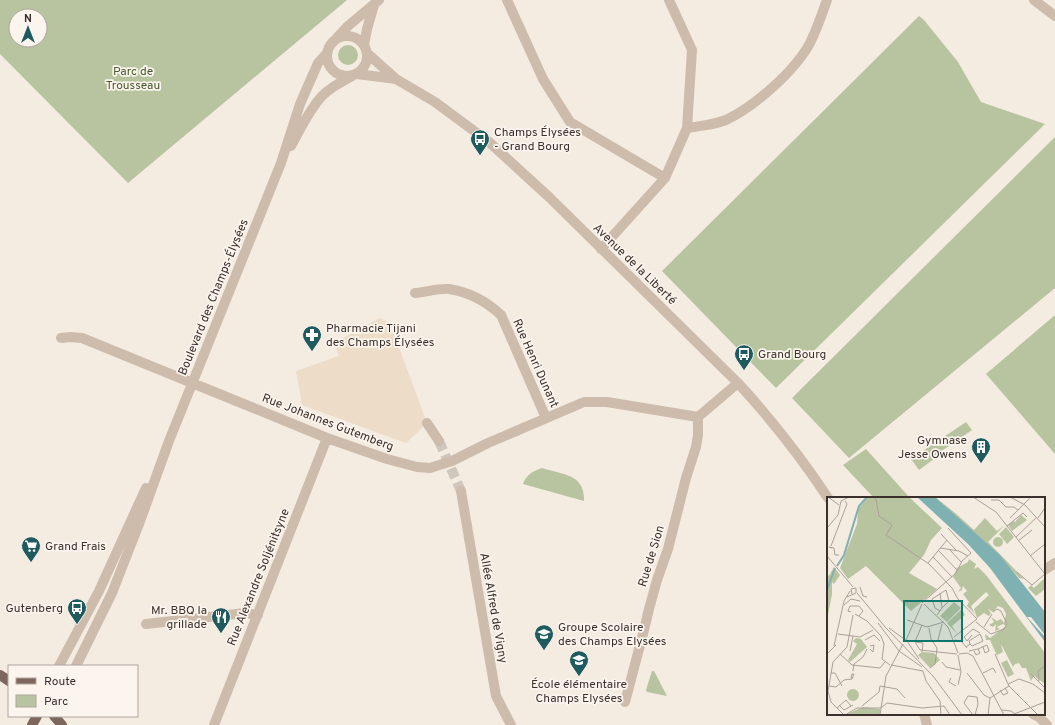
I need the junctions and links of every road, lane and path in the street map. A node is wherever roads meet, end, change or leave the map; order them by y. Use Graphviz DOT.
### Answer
graph roads {
  1 [pos="507,0"];
  2 [pos="669,0"];
  3 [pos="827,0"];
  4 [pos="1034,0"];
  5 [pos="377,2"];
  6 [pos="1055,16"];
  7 [pos="336,39"];
  8 [pos="366,49"];
  9 [pos="327,54"];
  10 [pos="355,75"];
  11 [pos="396,79"];
  12 [pos="687,128"];
  13 [pos="281,163"];
  14 [pos="666,178"];
  15 [pos="601,249"];
  16 [pos="415,293"];
  17 [pos="61,338"];
  18 [pos="193,383"];
  19 [pos="738,383"];
  20 [pos="698,417"];
  21 [pos="546,418"];
  22 [pos="427,423"];
  23 [pos="327,438"];
  24 [pos="168,441"];
  25 [pos="439,441"];
  26 [pos="461,491"];
  27 [pos="827,497"];
  28 [pos="1055,563"];
  29 [pos="1045,569"];
  30 [pos="258,615"];
  31 [pos="146,624"];
  32 [pos="60,665"];
  33 [pos="76,665"];
  34 [pos="625,702"];
  35 [pos="924,715"];
  36 [pos="1035,715"];
  37 [pos="55,717"];
  38 [pos="62,725"];
  39 [pos="214,725"];
  40 [pos="511,725"];
  41 [pos="927,725"];
  42 [pos="1047,725"];
  1 -- 14 [label="street"];
  2 -- 12 [label="street"];
  3 -- 12 [label="street"];
  4 -- 6 [label="street"];
  5 -- 7 [label="street"];
  5 -- 8 [label="street"];
  7 -- 8 [label="street"];
  7 -- 9 [label="street"];
  8 -- 10 [label="street"];
  8 -- 11 [label="street, Avenue de la Liberté"];
  9 -- 10 [label="street"];
  9 -- 13 [label="street, Boulevard des Champs-Élysées"];
  10 -- 11 [label="street, Avenue de la Liberté"];
  10 -- 13 [label="street, Boulevard des Champs-Élysées"];
  11 -- 15 [label="street, Avenue de la Liberté"];
  12 -- 14 [label="street"];
  13 -- 18 [label="street, Boulevard des Champs-Élysées"];
  14 -- 15 [label="street"];
  15 -- 19 [label="street, Avenue de la Liberté"];
  16 -- 21 [label="street, Rue Henri Dunant"];
  17 -- 18 [label="street, Rue Johannes Gutemberg"];
  18 -- 23 [label="street, Rue Johannes Gutemberg"];
  18 -- 24 [label="street, Boulevard des Champs-Élysées"];
  19 -- 20 [label="street"];
  19 -- 27 [label="street, Avenue de la Liberté"];
  20 -- 21 [label="street, Rue Johannes Gutemberg"];
  20 -- 34 [label="street, Rue de Sion"];
  21 -- 23 [label="street, Rue Johannes Gutemberg"];
  22 -- 25 [label="street"];
  23 -- 30 [label="street, Rue Alexandre Soljénitsyne"];
  24 -- 32 [label="street, Boulevard des Champs-Élysées"];
  24 -- 33 [label="street, Boulevard des Champs-Élysées"];
  26 -- 40 [label="street, Allée Alfred de Vigny"];
  28 -- 29 [label="street"];
  30 -- 31 [label="street"];
  30 -- 39 [label="street, Rue Alexandre Soljénitsyne"];
  35 -- 41 [label="street"];
  36 -- 42 [label="street"];
  37 -- 38 [label="main road"];
}
